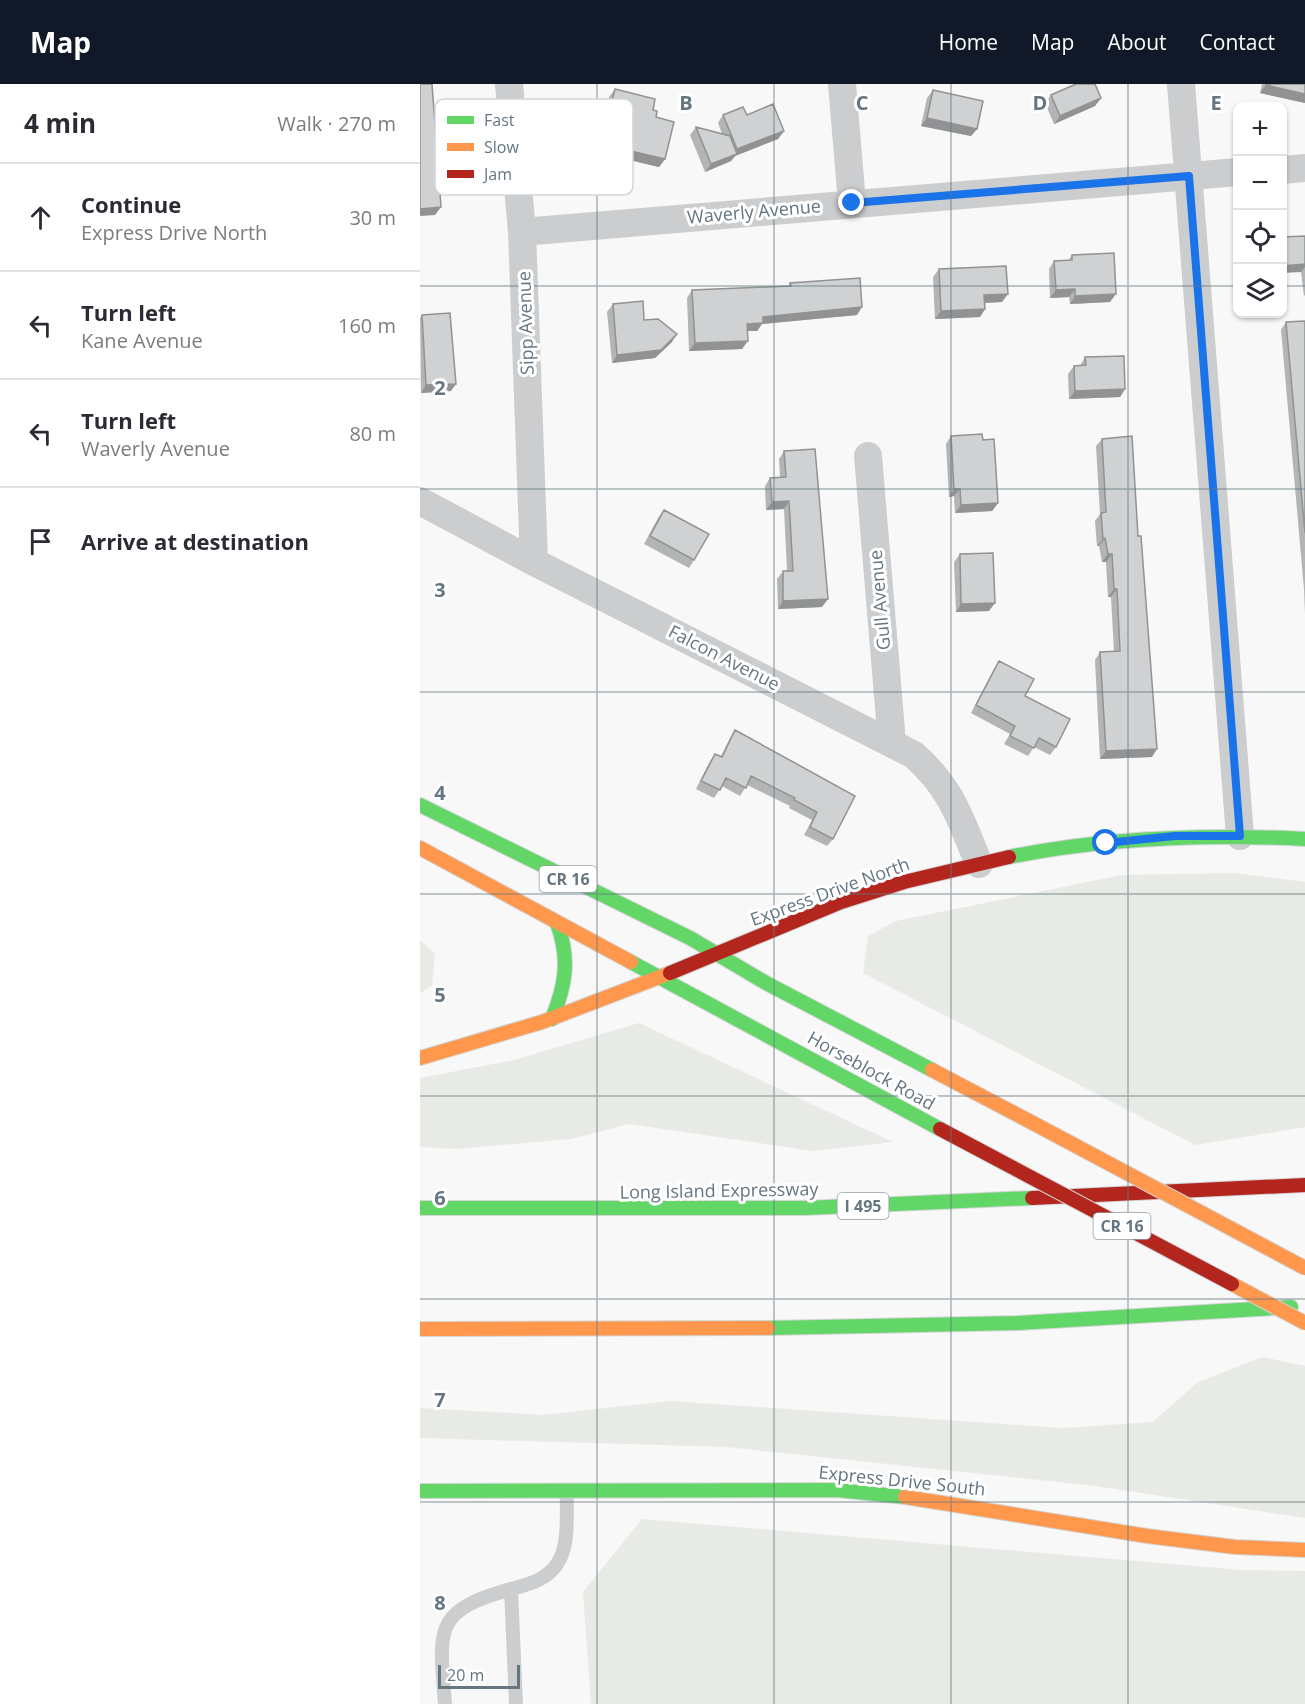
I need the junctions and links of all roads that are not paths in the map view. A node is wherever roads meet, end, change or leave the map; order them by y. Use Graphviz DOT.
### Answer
graph roads {
  1 [pos="509,84"];
  2 [pos="842,84"];
  3 [pos="1182,84"];
  4 [pos="510,99"];
  5 [pos="1305,168"];
  6 [pos="1287,170"];
  7 [pos="1233,172"];
  8 [pos="1189,176"];
  9 [pos="519,195"];
  10 [pos="852,203"];
  11 [pos="522,232"];
  12 [pos="868,456"];
  13 [pos="420,501"];
  14 [pos="534,562"];
  15 [pos="892,743"];
  16 [pos="420,806"];
  17 [pos="1240,836"];
  18 [pos="1305,839"];
  19 [pos="420,848"];
  20 [pos="979,864"];
  21 [pos="557,923"];
  22 [pos="716,954"];
  23 [pos="661,977"];
  24 [pos="552,1019"];
  25 [pos="420,1058"];
  26 [pos="1305,1185"];
  27 [pos="420,1208"];
  28 [pos="1305,1268"];
  29 [pos="1305,1306"];
  30 [pos="1305,1323"];
  31 [pos="420,1329"];
  32 [pos="420,1491"];
  33 [pos="567,1492"];
  34 [pos="1305,1550"];
  35 [pos="511,1589"];
  36 [pos="445,1704"];
  37 [pos="516,1704"];
  1 -- 4 [label="street, Sipp Avenue"];
  2 -- 10 [label="street"];
  3 -- 8 [label="street"];
  5 -- 6 [label="street"];
  7 -- 8 [label="street, Waverly Avenue"];
  8 -- 10 [label="street, Waverly Avenue"];
  8 -- 17 [label="street"];
  9 -- 11 [label="street, Sipp Avenue"];
  10 -- 11 [label="street, Waverly Avenue"];
  11 -- 14 [label="street, Sipp Avenue"];
  12 -- 15 [label="street, Gull Avenue"];
  13 -- 14 [label="street, Falcon Avenue"];
  14 -- 15 [label="street, Falcon Avenue"];
  15 -- 20 [label="street, Falcon Avenue"];
  16 -- 22 [label="main road, Horseblock Road / CR 16"];
  17 -- 18 [label="main road, Express Drive North"];
  17 -- 20 [label="main road, Express Drive North"];
  19 -- 21 [label="main road, Horseblock Road / CR 16"];
  20 -- 22 [label="main road, Express Drive North"];
  21 -- 23 [label="main road, Horseblock Road / CR 16"];
  21 -- 24 [label="main road"];
  22 -- 23 [label="main road, Express Drive North"];
  22 -- 28 [label="main road, Horseblock Road / CR 16, bridge"];
  23 -- 24 [label="main road, Express Drive North"];
  23 -- 30 [label="main road, Horseblock Road / CR 16, bridge"];
  24 -- 25 [label="main road, Express Drive North"];
  26 -- 27 [label="main road, Long Island Expressway / I 495"];
  29 -- 31 [label="main road"];
  32 -- 33 [label="main road, Express Drive South"];
  33 -- 34 [label="main road, Express Drive South"];
  33 -- 35 [label="lane"];
  35 -- 36 [label="lane"];
  35 -- 37 [label="lane"];
}
